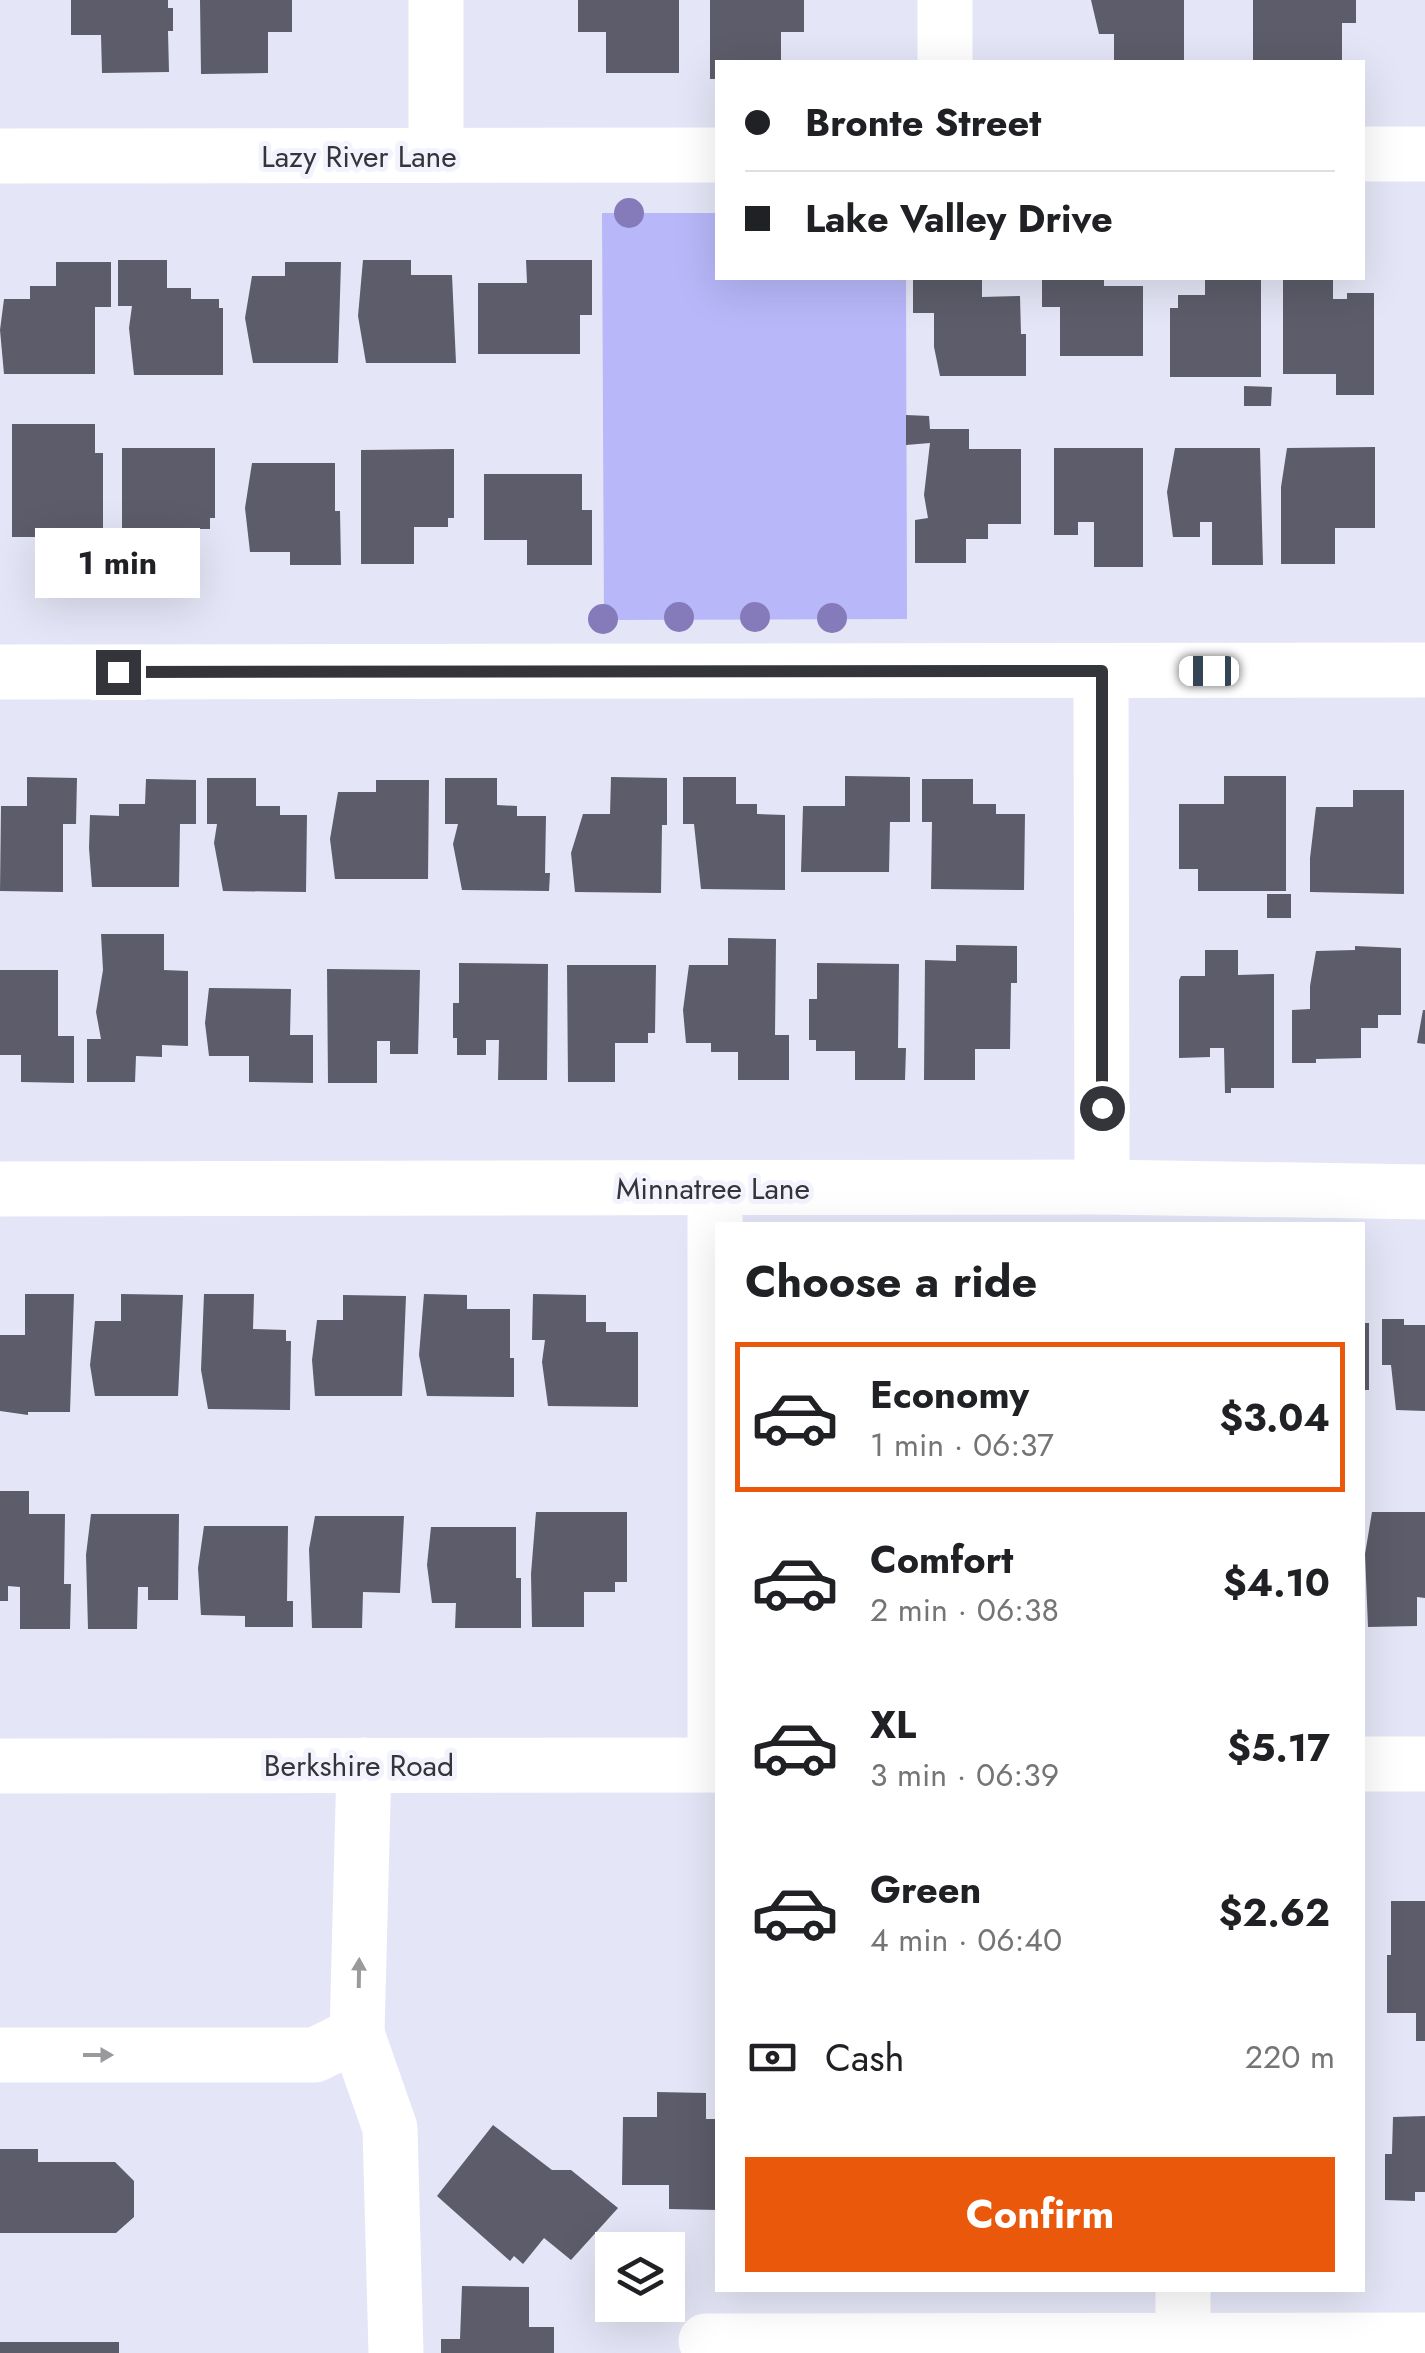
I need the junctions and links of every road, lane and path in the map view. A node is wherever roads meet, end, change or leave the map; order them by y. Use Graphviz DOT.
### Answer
graph roads {
  1 [pos="436,0"];
  2 [pos="945,0"];
  3 [pos="945,60"];
  4 [pos="1365,154"];
  5 [pos="1425,154"];
  6 [pos="715,155"];
  7 [pos="0,156"];
  8 [pos="436,156"];
  9 [pos="1425,670"];
  10 [pos="1102,671"];
  11 [pos="0,672"];
  12 [pos="715,1188"];
  13 [pos="1102,1188"];
  14 [pos="0,1190"];
  15 [pos="1425,1192"];
  16 [pos="715,1222"];
  17 [pos="715,1764"];
  18 [pos="1365,1764"];
  19 [pos="1425,1764"];
  20 [pos="364,1765"];
  21 [pos="0,1766"];
  22 [pos="357,2034"];
  23 [pos="0,2054"];
  24 [pos="1183,2328"];
  25 [pos="1425,2340"];
  26 [pos="706,2341"];
  27 [pos="396,2353"];
  1 -- 8 [label="street"];
  2 -- 3 [label="street"];
  4 -- 5 [label="street"];
  6 -- 8 [label="street, Lazy River Lane"];
  7 -- 8 [label="street, Lazy River Lane"];
  9 -- 10 [label="street"];
  10 -- 11 [label="street"];
  10 -- 13 [label="street"];
  12 -- 13 [label="street, Minnatree Lane"];
  12 -- 14 [label="street, Minnatree Lane"];
  12 -- 16 [label="street"];
  13 -- 15 [label="street, Minnatree Lane"];
  17 -- 20 [label="street, Berkshire Road"];
  18 -- 19 [label="street"];
  20 -- 21 [label="street, Berkshire Road"];
  22 -- 20 [label="street, one-way"];
  23 -- 22 [label="street, one-way"];
  22 -- 27 [label="street"];
  24 -- 25 [label="street"];
  24 -- 26 [label="street"];
}
